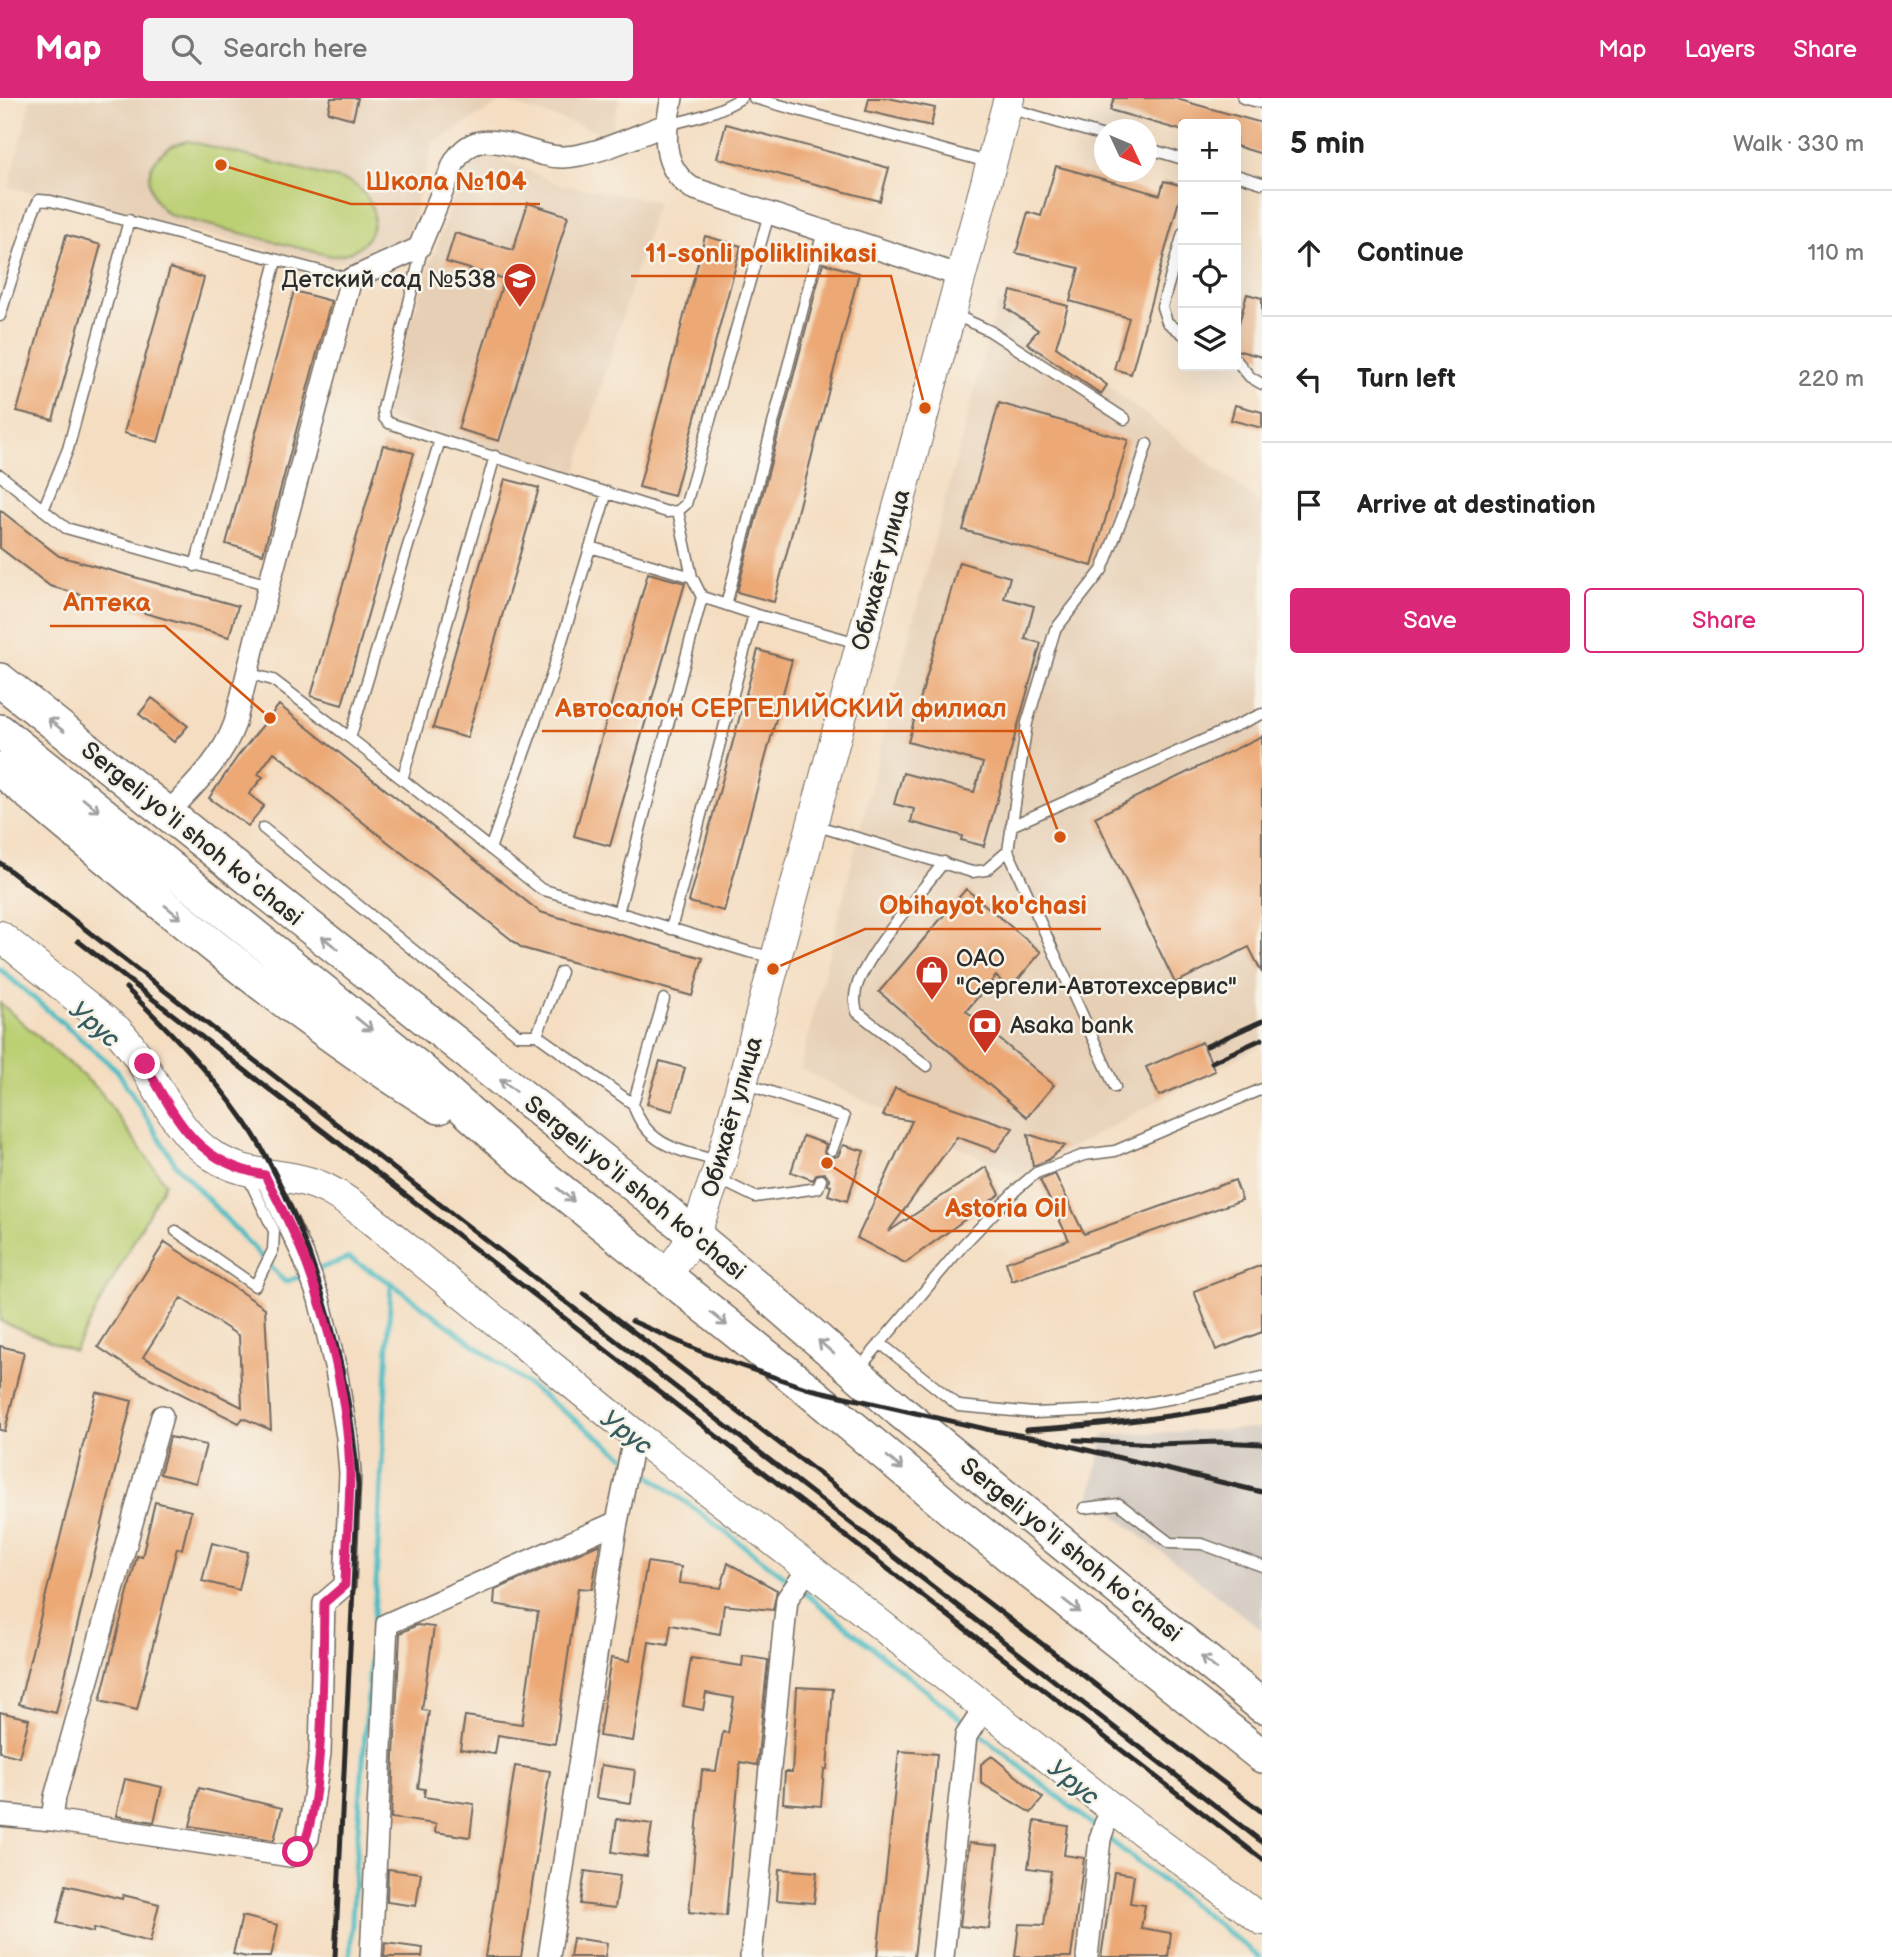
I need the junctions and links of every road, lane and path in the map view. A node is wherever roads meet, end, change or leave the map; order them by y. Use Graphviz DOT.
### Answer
graph roads {
  1 [pos="672,98"];
  2 [pos="741,98"];
  3 [pos="754,98"];
  4 [pos="1243,98"];
  5 [pos="1008,103"];
  6 [pos="1262,103"];
  7 [pos="666,125"];
  8 [pos="1094,133"];
  9 [pos="1157,151"];
  10 [pos="1178,158"];
  11 [pos="992,163"];
  12 [pos="1241,177"];
  13 [pos="1262,183"];
  14 [pos="769,214"];
  15 [pos="129,220"];
  16 [pos="823,231"];
  17 [pos="424,240"];
  18 [pos="1180,245"];
  19 [pos="276,261"];
  20 [pos="961,276"];
  21 [pos="351,279"];
  22 [pos="951,313"];
  23 [pos="0,316"];
  24 [pos="1178,330"];
  25 [pos="1241,366"];
  26 [pos="1262,384"];
  27 [pos="1125,419"];
  28 [pos="440,440"];
  29 [pos="1147,443"];
  30 [pos="495,456"];
  31 [pos="0,475"];
  32 [pos="607,492"];
  33 [pos="43,510"];
  34 [pos="678,511"];
  35 [pos="590,547"];
  36 [pos="195,566"];
  37 [pos="692,577"];
  38 [pos="269,585"];
  39 [pos="702,597"];
  40 [pos="726,605"];
  41 [pos="754,614"];
  42 [pos="861,644"];
  43 [pos="247,673"];
  44 [pos="0,680"];
  45 [pos="1262,714"];
  46 [pos="0,732"];
  47 [pos="350,738"];
  48 [pos="0,769"];
  49 [pos="402,780"];
  50 [pos="167,814"];
  51 [pos="812,825"];
  52 [pos="1011,826"];
  53 [pos="263,828"];
  54 [pos="490,849"];
  55 [pos="1007,851"];
  56 [pos="944,862"];
  57 [pos="618,913"];
  58 [pos="671,929"];
  59 [pos="0,936"];
  60 [pos="776,957"];
  61 [pos="561,972"];
  62 [pos="664,999"];
  63 [pos="537,1034"];
  64 [pos="927,1066"];
  65 [pos="743,1083"];
  66 [pos="1115,1087"];
  67 [pos="1262,1089"];
  68 [pos="633,1104"];
  69 [pos="832,1150"];
  70 [pos="513,1152"];
  71 [pos="719,1170"];
  72 [pos="255,1173"];
  73 [pos="821,1180"];
  74 [pos="176,1231"];
  75 [pos="695,1235"];
  76 [pos="666,1276"];
  77 [pos="880,1343"];
  78 [pos="855,1373"];
  79 [pos="1262,1377"];
  80 [pos="162,1416"];
  81 [pos="633,1453"];
  82 [pos="1084,1508"];
  83 [pos="617,1522"];
  84 [pos="1262,1566"];
  85 [pos="809,1568"];
  86 [pos="1262,1706"];
  87 [pos="984,1709"];
  88 [pos="1262,1756"];
  89 [pos="0,1815"];
  90 [pos="52,1820"];
  91 [pos="1106,1825"];
  92 [pos="1262,1920"];
  93 [pos="371,1957"];
  94 [pos="549,1957"];
  95 [pos="751,1957"];
  96 [pos="943,1957"];
  97 [pos="1087,1957"];
  1 -- 7 [label="street"];
  2 -- 7 [label="lane"];
  3 -- 11 [label="lane"];
  4 -- 6 [label="lane"];
  5 -- 8 [label="lane"];
  5 -- 11 [label="street, Обихаёт улица"];
  7 -- 14 [label="street"];
  7 -- 17 [label="street"];
  9 -- 10 [label="lane"];
  11 -- 20 [label="street, Обихаёт улица"];
  12 -- 13 [label="lane"];
  14 -- 16 [label="street"];
  14 -- 34 [label="lane"];
  15 -- 19 [label="lane"];
  15 -- 23 [label="lane"];
  15 -- 33 [label="lane"];
  16 -- 20 [label="street"];
  16 -- 40 [label="lane"];
  17 -- 21 [label="street"];
  17 -- 28 [label="lane"];
  18 -- 24 [label="lane"];
  19 -- 21 [label="lane"];
  19 -- 36 [label="lane"];
  20 -- 22 [label="street, Обихаёт улица"];
  21 -- 38 [label="street"];
  22 -- 27 [label="lane"];
  22 -- 42 [label="street, Обихаёт улица"];
  25 -- 26 [label="lane"];
  28 -- 30 [label="lane"];
  28 -- 47 [label="lane"];
  29 -- 52 [label="lane"];
  30 -- 32 [label="lane"];
  30 -- 49 [label="lane"];
  31 -- 33 [label="lane"];
  32 -- 34 [label="lane"];
  32 -- 35 [label="lane"];
  33 -- 36 [label="lane"];
  34 -- 37 [label="lane"];
  35 -- 37 [label="lane"];
  35 -- 54 [label="lane"];
  36 -- 38 [label="lane"];
  37 -- 39 [label="lane"];
  38 -- 43 [label="street"];
  39 -- 40 [label="lane"];
  39 -- 57 [label="lane"];
  40 -- 41 [label="lane"];
  41 -- 42 [label="lane"];
  41 -- 58 [label="lane"];
  42 -- 51 [label="street, Обихаёт улица"];
  43 -- 47 [label="lane"];
  43 -- 50 [label="street"];
  50 -- 44 [label="main road, Sergeli yo‘li shoh ko‘chasi, one-way"];
  45 -- 52 [label="lane"];
  46 -- 70 [label="main road, Sergeli yo‘li shoh ko‘chasi, one-way"];
  47 -- 49 [label="lane"];
  48 -- 70 [label="main road, one-way"];
  49 -- 54 [label="lane"];
  75 -- 50 [label="main road, Sergeli yo‘li shoh ko‘chasi, one-way"];
  51 -- 56 [label="lane"];
  51 -- 60 [label="street, Обихаёт улица"];
  52 -- 55 [label="lane"];
  53 -- 63 [label="lane"];
  54 -- 57 [label="lane"];
  55 -- 56 [label="lane"];
  55 -- 66 [label="lane"];
  56 -- 64 [label="lane"];
  57 -- 58 [label="lane"];
  58 -- 60 [label="lane"];
  59 -- 72 [label="street"];
  60 -- 65 [label="street, Обихаёт улица"];
  61 -- 63 [label="lane"];
  62 -- 68 [label="lane"];
  63 -- 68 [label="lane"];
  65 -- 69 [label="lane"];
  65 -- 71 [label="street, Обихаёт улица"];
  67 -- 77 [label="lane"];
  68 -- 71 [label="lane"];
  70 -- 76 [label="main road, Sergeli yo‘li shoh ko‘chasi, one-way"];
  71 -- 73 [label="lane"];
  71 -- 75 [label="street, Обихаёт улица"];
  72 -- 74 [label="lane"];
  72 -- 81 [label="street"];
  72 -- 90 [label="street"];
  75 -- 76 [label="street, Обихаёт улица"];
  78 -- 75 [label="main road, Sergeli yo‘li shoh ko‘chasi, one-way"];
  76 -- 88 [label="main road, Sergeli yo‘li shoh ko‘chasi, one-way"];
  77 -- 78 [label="lane"];
  77 -- 79 [label="lane"];
  86 -- 78 [label="main road, Sergeli yo‘li shoh ko‘chasi, one-way"];
  80 -- 90 [label="street"];
  81 -- 83 [label="street"];
  81 -- 85 [label="street"];
  82 -- 84 [label="lane"];
  83 -- 93 [label="street"];
  83 -- 94 [label="street"];
  85 -- 87 [label="street"];
  85 -- 95 [label="street"];
  87 -- 91 [label="street"];
  87 -- 96 [label="street"];
  89 -- 90 [label="street"];
  91 -- 92 [label="street"];
  91 -- 97 [label="street"];
}
